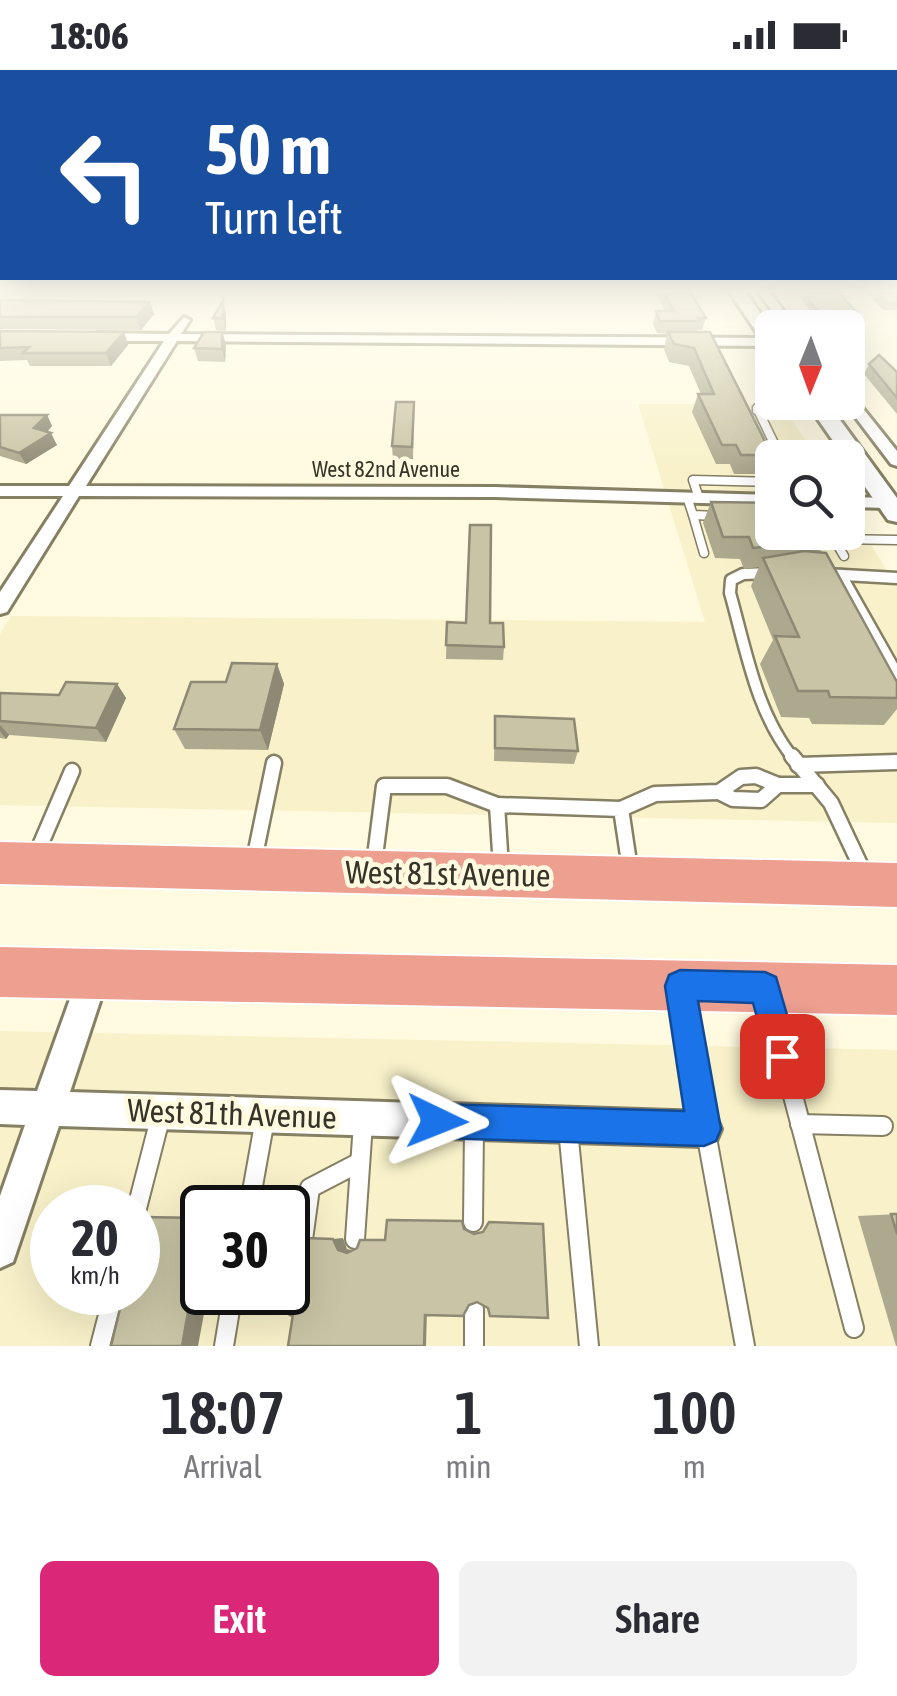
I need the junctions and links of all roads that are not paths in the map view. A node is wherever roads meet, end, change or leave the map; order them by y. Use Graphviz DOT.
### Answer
graph roads {
  1 [pos="162,353"];
  2 [pos="829,420"];
  3 [pos="864,420"];
  4 [pos="897,462"];
  5 [pos="755,482"];
  6 [pos="0,491"];
  7 [pos="75,492"];
  8 [pos="755,501"];
  9 [pos="693,503"];
  10 [pos="865,505"];
  11 [pos="893,509"];
  12 [pos="733,516"];
  13 [pos="865,538"];
  14 [pos="897,540"];
  15 [pos="840,550"];
  16 [pos="704,553"];
  17 [pos="844,556"];
  18 [pos="779,572"];
  19 [pos="815,574"];
  20 [pos="837,574"];
  21 [pos="897,578"];
  22 [pos="0,607"];
  23 [pos="897,674"];
  24 [pos="274,762"];
  25 [pos="897,762"];
  26 [pos="798,766"];
  27 [pos="72,771"];
  28 [pos="818,784"];
  29 [pos="778,785"];
  30 [pos="718,792"];
  31 [pos="497,805"];
  32 [pos="621,809"];
  33 [pos="16,863"];
  34 [pos="252,869"];
  35 [pos="374,872"];
  36 [pos="501,875"];
  37 [pos="631,878"];
  38 [pos="883,884"];
  39 [pos="0,972"];
  40 [pos="94,974"];
  41 [pos="680,986"];
  42 [pos="765,988"];
  43 [pos="896,992"];
  44 [pos="0,1107"];
  45 [pos="48,1108"];
  46 [pos="162,1112"];
  47 [pos="266,1115"];
  48 [pos="363,1118"];
  49 [pos="474,1122"];
  50 [pos="800,1124"];
  51 [pos="568,1125"];
  52 [pos="884,1126"];
  53 [pos="704,1129"];
  54 [pos="360,1162"];
  55 [pos="142,1185"];
  56 [pos="253,1185"];
  57 [pos="473,1222"];
  58 [pos="355,1239"];
  59 [pos="0,1249"];
  60 [pos="474,1309"];
  61 [pos="108,1315"];
  62 [pos="230,1315"];
  63 [pos="292,1326"];
  64 [pos="854,1328"];
  65 [pos="100,1346"];
  66 [pos="224,1346"];
  67 [pos="474,1346"];
  68 [pos="590,1346"];
  69 [pos="745,1346"];
  1 -- 7 [label="street"];
  2 -- 11 [label="main road"];
  3 -- 4 [label="street"];
  5 -- 9 [label="lane"];
  6 -- 7 [label="street, West 82nd Avenue"];
  7 -- 9 [label="street, West 82nd Avenue"];
  7 -- 22 [label="street"];
  8 -- 9 [label="street, West 82nd Avenue"];
  9 -- 12 [label="lane"];
  9 -- 16 [label="lane"];
  10 -- 11 [label="street"];
  13 -- 14 [label="lane"];
  15 -- 17 [label="lane"];
  18 -- 26 [label="lane"];
  19 -- 20 [label="lane"];
  20 -- 21 [label="lane"];
  20 -- 23 [label="lane"];
  24 -- 34 [label="lane"];
  25 -- 26 [label="lane"];
  26 -- 28 [label="lane"];
  27 -- 33 [label="lane"];
  28 -- 29 [label="lane"];
  28 -- 38 [label="lane"];
  29 -- 30 [label="lane"];
  29 -- 30 [label="lane"];
  30 -- 32 [label="lane"];
  31 -- 32 [label="lane"];
  31 -- 35 [label="lane"];
  31 -- 36 [label="lane"];
  32 -- 37 [label="lane"];
  33 -- 34 [label="main road, West 81st Avenue"];
  34 -- 35 [label="main road, West 81st Avenue"];
  35 -- 36 [label="main road, West 81st Avenue"];
  36 -- 37 [label="main road, West 81st Avenue"];
  37 -- 38 [label="main road, West 81st Avenue"];
  39 -- 40 [label="main road"];
  40 -- 41 [label="main road"];
  40 -- 45 [label="street"];
  41 -- 42 [label="main road"];
  41 -- 53 [label="lane"];
  42 -- 43 [label="main road"];
  42 -- 50 [label="lane"];
  44 -- 45 [label="street, West 81th Avenue"];
  45 -- 46 [label="street, West 81th Avenue"];
  45 -- 59 [label="street"];
  46 -- 47 [label="street, West 81th Avenue"];
  46 -- 55 [label="lane"];
  47 -- 48 [label="street, West 81th Avenue"];
  47 -- 56 [label="lane"];
  48 -- 49 [label="street, West 81th Avenue"];
  48 -- 54 [label="lane"];
  49 -- 51 [label="street, West 81th Avenue"];
  49 -- 57 [label="lane"];
  50 -- 52 [label="lane"];
  50 -- 64 [label="lane"];
  51 -- 53 [label="street, West 81th Avenue"];
  51 -- 68 [label="lane"];
  53 -- 69 [label="lane"];
  54 -- 58 [label="lane"];
  54 -- 63 [label="lane"];
  60 -- 67 [label="lane"];
  61 -- 65 [label="lane"];
  62 -- 66 [label="lane"];
}
